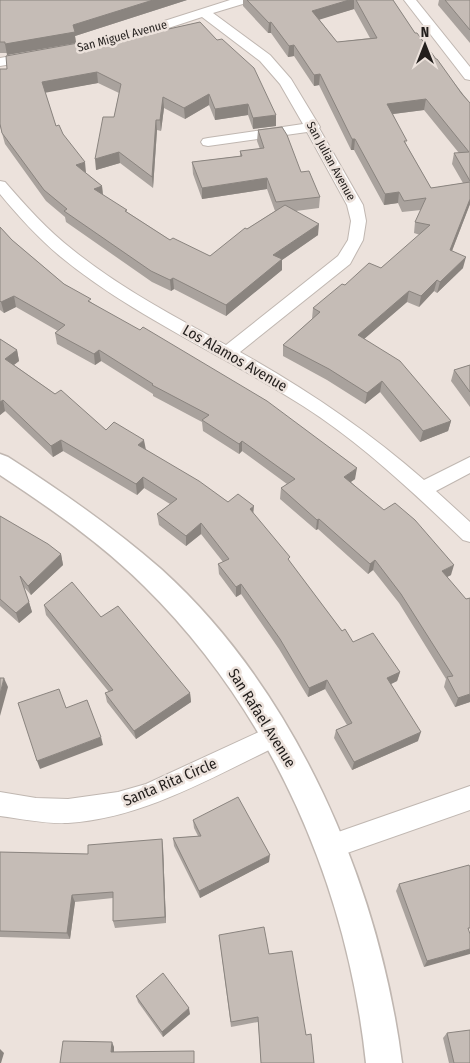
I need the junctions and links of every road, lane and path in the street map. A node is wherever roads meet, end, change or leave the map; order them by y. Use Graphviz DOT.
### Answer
graph roads {
  1 [pos="242,0"];
  2 [pos="410,0"];
  3 [pos="203,12"];
  4 [pos="0,62"];
  5 [pos="470,76"];
  6 [pos="313,127"];
  7 [pos="208,142"];
  8 [pos="0,186"];
  9 [pos="227,353"];
  10 [pos="0,463"];
  11 [pos="470,464"];
  12 [pos="424,489"];
  13 [pos="470,534"];
  14 [pos="276,736"];
  15 [pos="470,798"];
  16 [pos="0,804"];
  17 [pos="330,847"];
  18 [pos="384,1063"];
  1 -- 3 [label="street, San Miguel Avenue"];
  2 -- 5 [label="street"];
  3 -- 4 [label="street, San Miguel Avenue"];
  3 -- 6 [label="street, San Julian Avenue"];
  6 -- 7 [label="street"];
  6 -- 9 [label="street, San Julian Avenue"];
  8 -- 9 [label="street, Los Alamos Avenue"];
  9 -- 12 [label="street, Los Alamos Avenue"];
  10 -- 14 [label="street, San Rafael Avenue"];
  11 -- 12 [label="street"];
  12 -- 13 [label="street, Los Alamos Avenue"];
  14 -- 16 [label="street, Santa Rita Circle"];
  14 -- 17 [label="street, San Rafael Avenue"];
  15 -- 17 [label="street"];
  17 -- 18 [label="street, San Rafael Avenue"];
}
